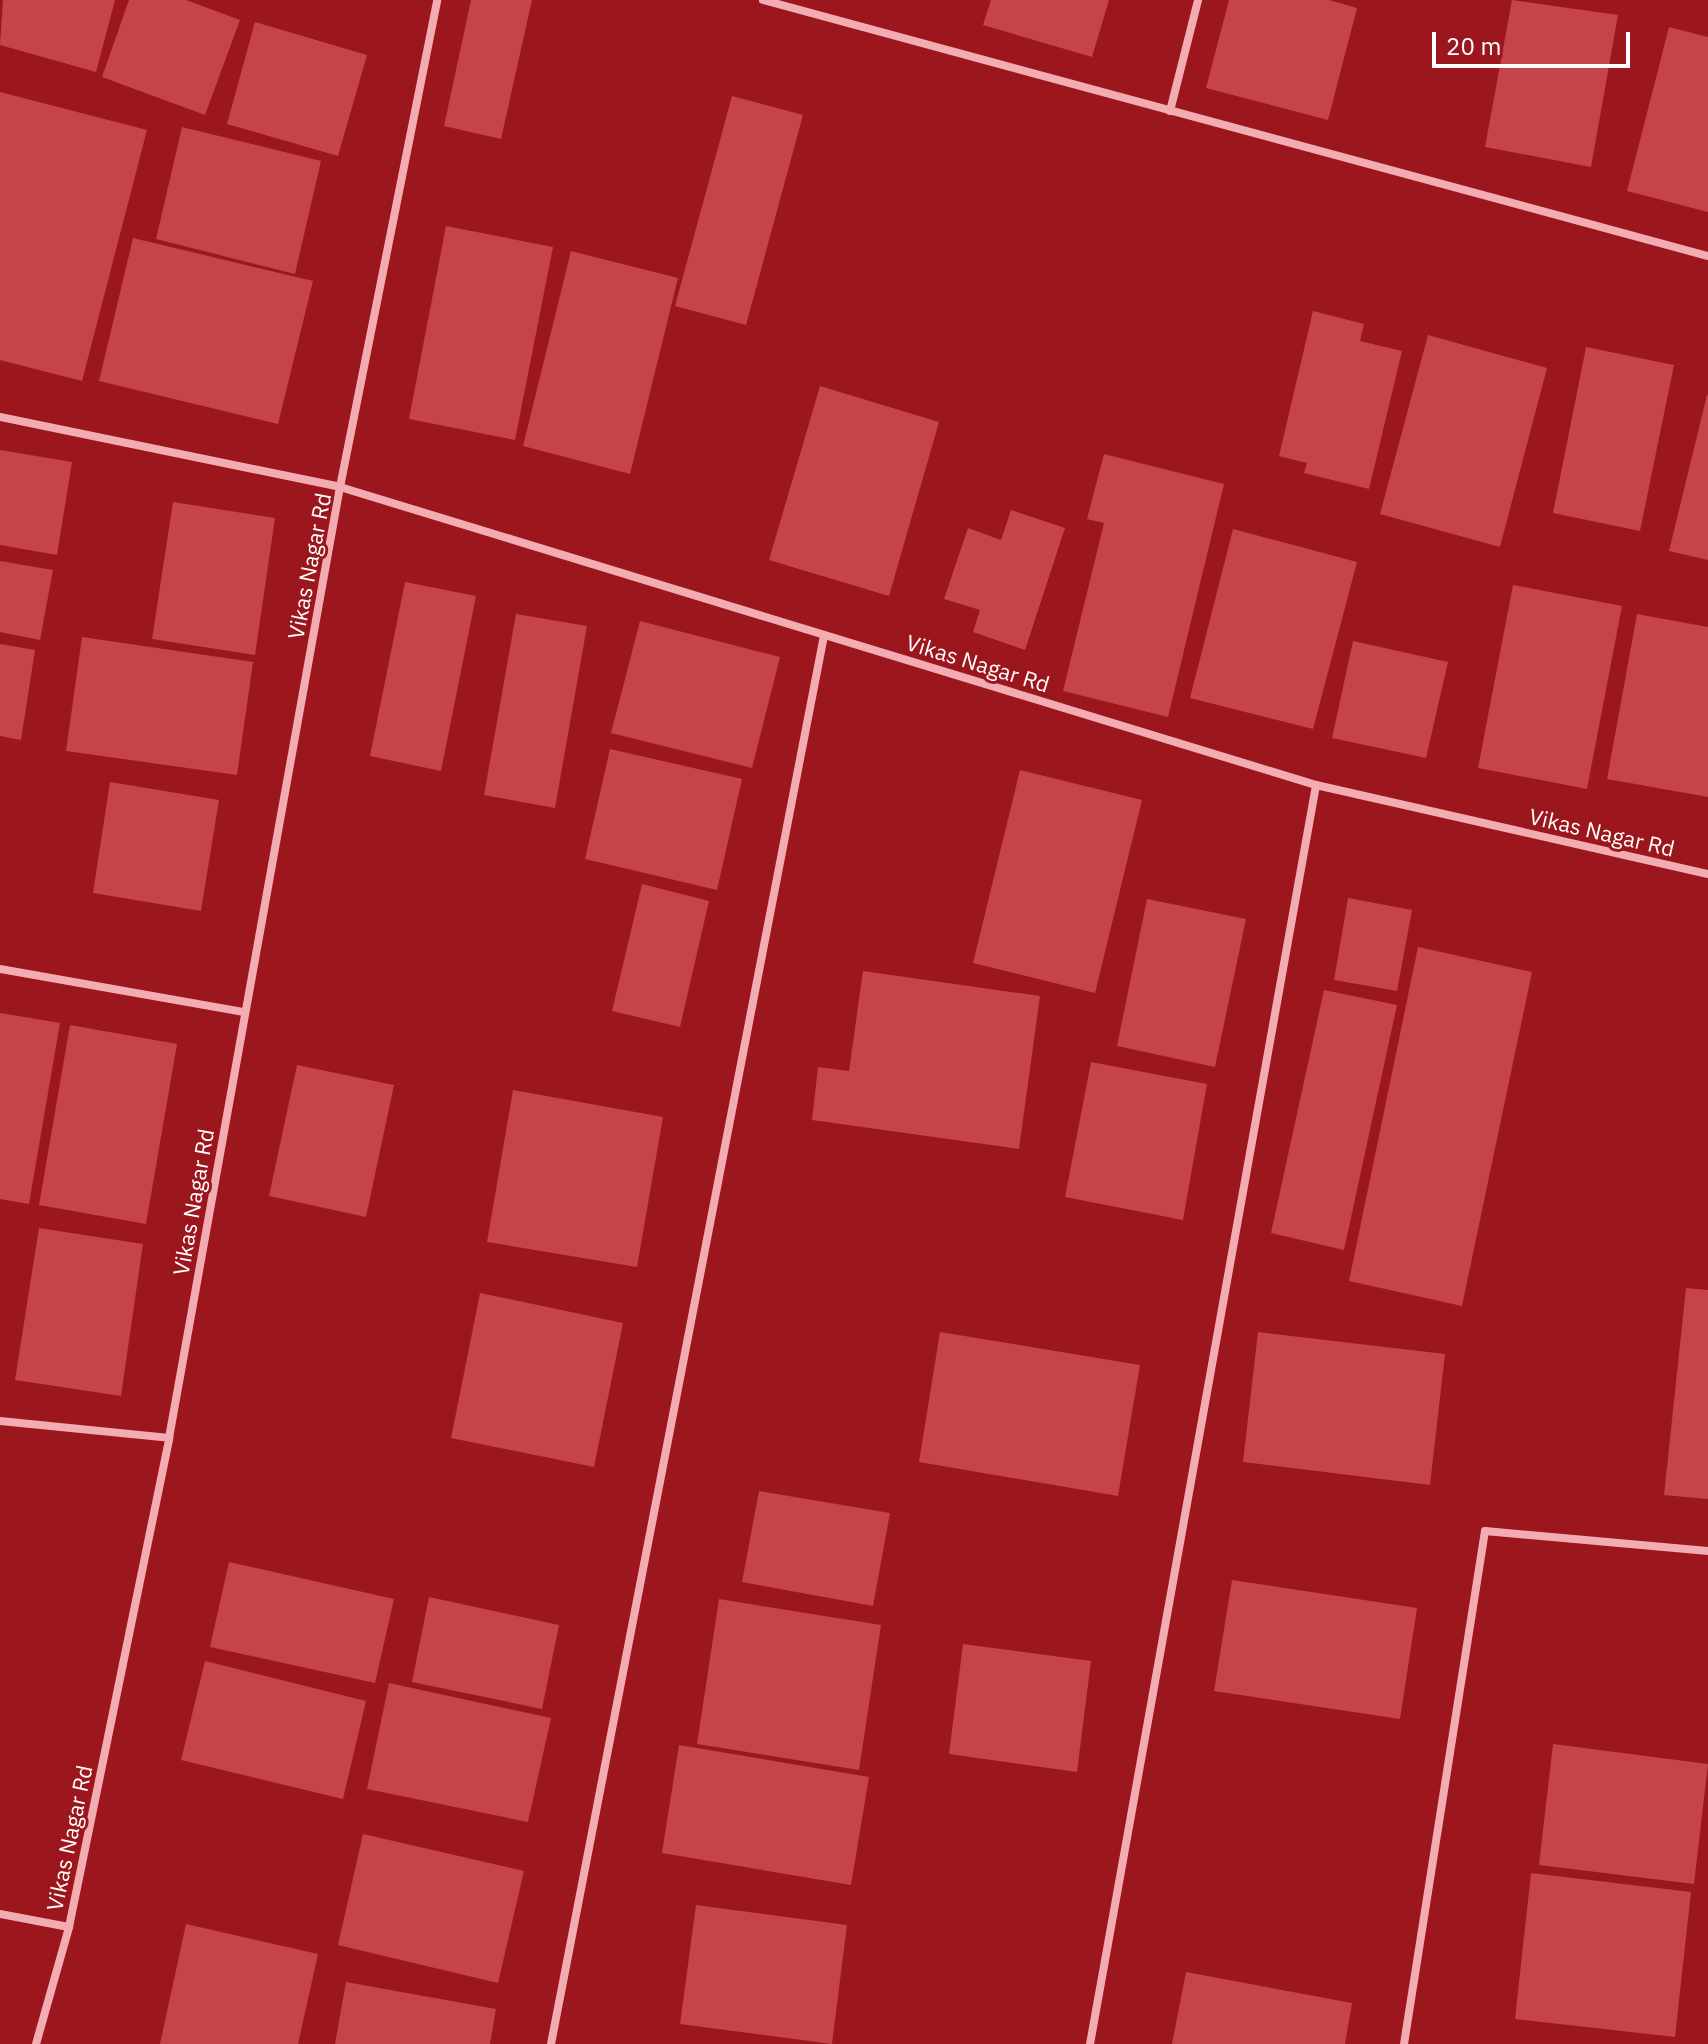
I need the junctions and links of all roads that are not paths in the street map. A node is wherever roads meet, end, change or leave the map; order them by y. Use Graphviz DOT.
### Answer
graph roads {
  1 [pos="437,0"];
  2 [pos="763,0"];
  3 [pos="1198,0"];
  4 [pos="1170,111"];
  5 [pos="1708,256"];
  6 [pos="0,417"];
  7 [pos="340,487"];
  8 [pos="824,635"];
  9 [pos="1316,785"];
  10 [pos="1708,874"];
  11 [pos="0,969"];
  12 [pos="244,1012"];
  13 [pos="0,1421"];
  14 [pos="169,1438"];
  15 [pos="1708,1551"];
  16 [pos="0,1914"];
  17 [pos="69,1927"];
  18 [pos="36,2044"];
  19 [pos="551,2044"];
  20 [pos="1090,2044"];
  21 [pos="1404,2044"];
  1 -- 7 [label="street"];
  2 -- 4 [label="street"];
  3 -- 4 [label="street"];
  4 -- 5 [label="street"];
  6 -- 7 [label="street"];
  7 -- 8 [label="street, Vikas Nagar Rd"];
  7 -- 12 [label="street, Vikas Nagar Rd"];
  8 -- 9 [label="street, Vikas Nagar Rd"];
  8 -- 19 [label="street"];
  9 -- 10 [label="street, Vikas Nagar Rd"];
  9 -- 20 [label="street"];
  11 -- 12 [label="street"];
  12 -- 14 [label="street, Vikas Nagar Rd"];
  13 -- 14 [label="street"];
  14 -- 17 [label="street, Vikas Nagar Rd"];
  15 -- 21 [label="street"];
  16 -- 17 [label="street"];
  17 -- 18 [label="street, Vikas Nagar Rd"];
}
